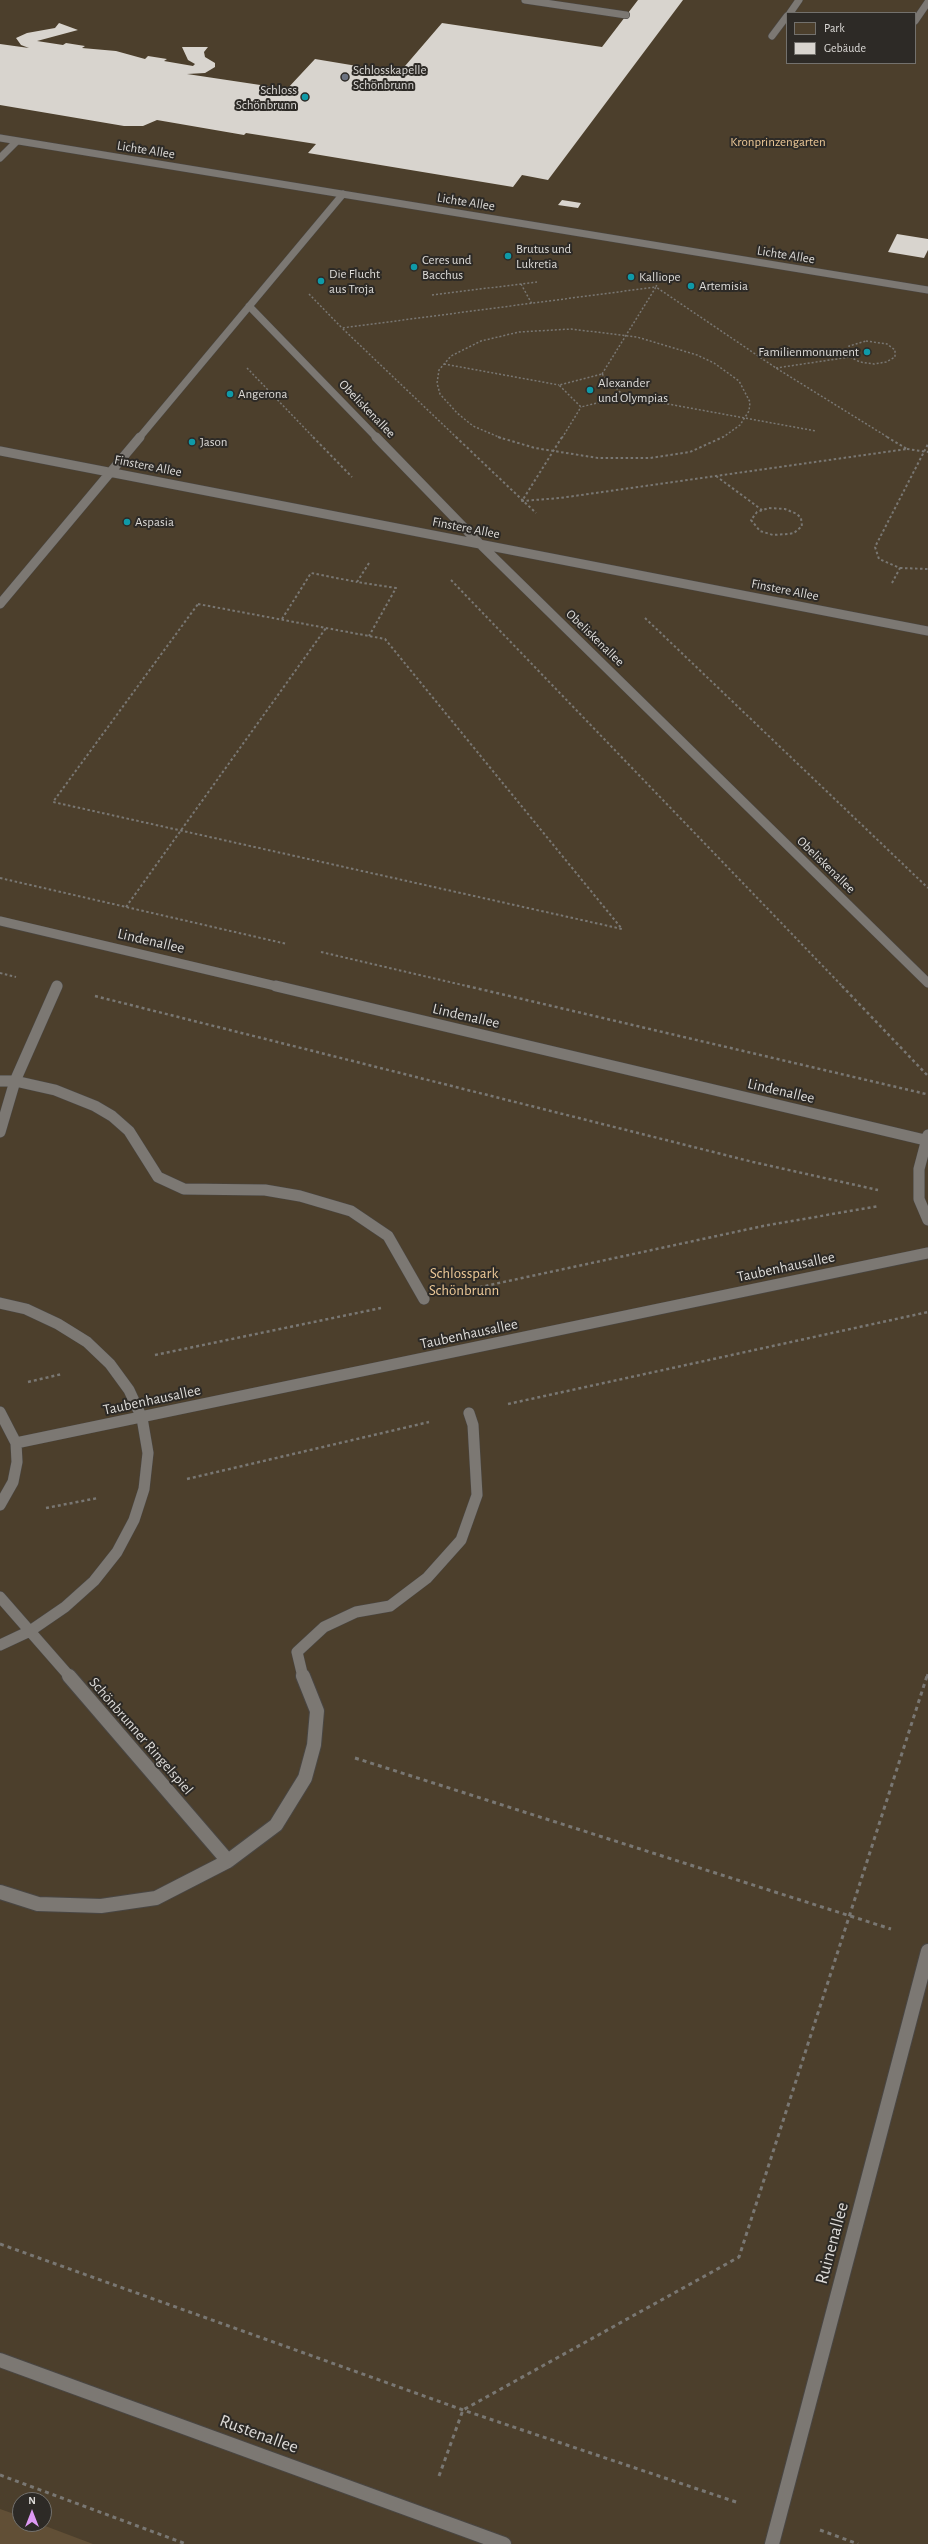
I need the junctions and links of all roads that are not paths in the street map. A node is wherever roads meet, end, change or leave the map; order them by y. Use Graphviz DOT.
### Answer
graph roads {
  1 [pos="525,0"];
  2 [pos="799,0"];
  3 [pos="928,2"];
  4 [pos="791,12"];
  5 [pos="626,15"];
  6 [pos="786,17"];
  7 [pos="916,20"];
  8 [pos="772,36"];
  9 [pos="0,138"];
  10 [pos="18,141"];
  11 [pos="0,158"];
  12 [pos="343,194"];
  13 [pos="928,290"];
  14 [pos="249,306"];
  15 [pos="0,451"];
  16 [pos="110,472"];
  17 [pos="479,544"];
  18 [pos="0,604"];
  19 [pos="928,631"];
  20 [pos="0,920"];
  21 [pos="928,983"];
  22 [pos="57,986"];
  23 [pos="0,1081"];
  24 [pos="15,1081"];
  25 [pos="0,1132"];
  26 [pos="926,1138"];
  27 [pos="928,1220"];
  28 [pos="928,1253"];
  29 [pos="424,1299"];
  30 [pos="0,1302"];
  31 [pos="0,1412"];
  32 [pos="469,1413"];
  33 [pos="142,1418"];
  34 [pos="16,1443"];
  35 [pos="0,1505"];
  36 [pos="0,1597"];
  37 [pos="30,1631"];
  38 [pos="0,1645"];
  39 [pos="228,1861"];
  40 [pos="0,1892"];
  41 [pos="928,1951"];
  42 [pos="0,2360"];
  43 [pos="504,2544"];
  44 [pos="772,2544"];
  1 -- 5 [label="street"];
  2 -- 4 [label="street"];
  3 -- 7 [label="street"];
  6 -- 8 [label="street"];
  9 -- 10 [label="street, Lichte Allee"];
  10 -- 11 [label="street"];
  10 -- 12 [label="street, Lichte Allee"];
  12 -- 13 [label="street, Lichte Allee"];
  12 -- 14 [label="street"];
  14 -- 16 [label="street"];
  14 -- 17 [label="street, Obeliskenallee"];
  15 -- 16 [label="street, Finstere Allee"];
  16 -- 17 [label="street, Finstere Allee"];
  16 -- 18 [label="street"];
  17 -- 19 [label="street, Finstere Allee"];
  17 -- 21 [label="street, Obeliskenallee"];
  20 -- 26 [label="street, Lindenallee"];
  22 -- 24 [label="street"];
  23 -- 24 [label="street"];
  24 -- 25 [label="street"];
  24 -- 29 [label="street"];
  26 -- 27 [label="street"];
  28 -- 33 [label="street, Taubenhausallee"];
  30 -- 33 [label="street"];
  31 -- 34 [label="street"];
  32 -- 39 [label="street"];
  33 -- 34 [label="street, Taubenhausallee"];
  33 -- 37 [label="street"];
  34 -- 35 [label="street"];
  36 -- 37 [label="street, Schönbrunner Ringelspiel"];
  37 -- 38 [label="street"];
  37 -- 39 [label="street, Schönbrunner Ringelspiel"];
  39 -- 40 [label="street"];
  41 -- 44 [label="street, Ruinenallee"];
  42 -- 43 [label="street, Rustenallee"];
}
